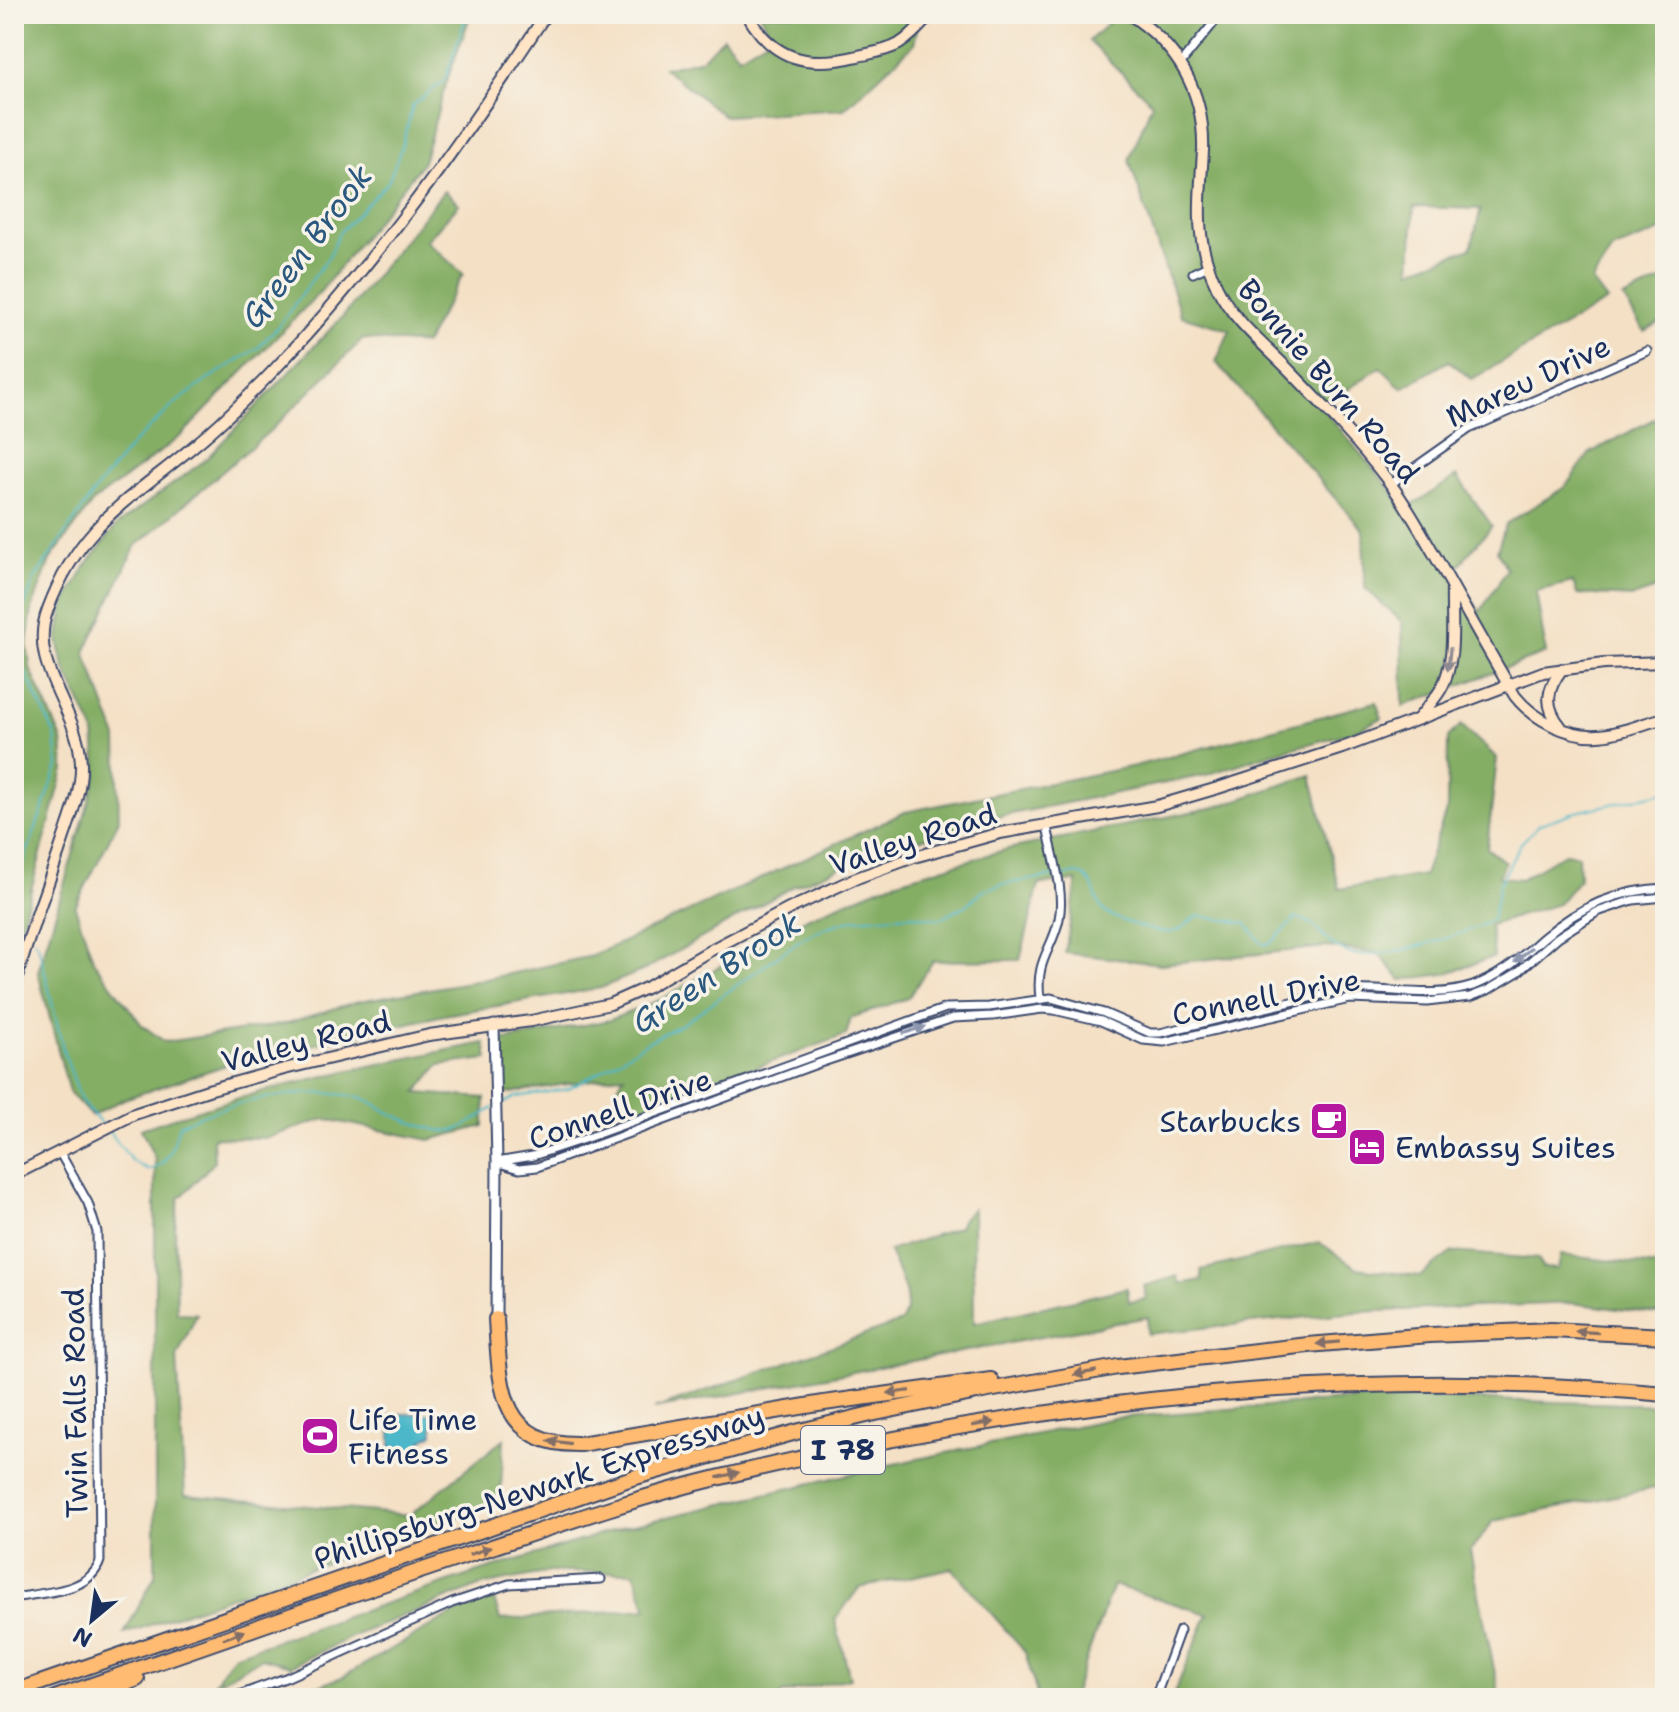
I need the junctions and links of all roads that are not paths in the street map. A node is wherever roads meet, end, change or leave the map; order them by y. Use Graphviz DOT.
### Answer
graph roads {
  1 [pos="546,14"];
  2 [pos="747,14"];
  3 [pos="931,14"];
  4 [pos="1129,14"];
  5 [pos="1221,14"];
  6 [pos="1181,63"];
  7 [pos="1208,266"];
  8 [pos="1193,273"];
  9 [pos="1647,351"];
  10 [pos="1391,484"];
  11 [pos="1452,586"];
  12 [pos="1665,662"];
  13 [pos="1562,669"];
  14 [pos="1508,685"];
  15 [pos="1665,718"];
  16 [pos="1415,722"];
  17 [pos="1563,728"];
  18 [pos="1047,826"];
  19 [pos="1665,888"];
  20 [pos="1665,897"];
  21 [pos="14,990"];
  22 [pos="1324,994"];
  23 [pos="1040,998"];
  24 [pos="1326,1003"];
  25 [pos="494,1025"];
  26 [pos="60,1153"];
  27 [pos="497,1162"];
  28 [pos="14,1175"];
  29 [pos="496,1319"];
  30 [pos="1665,1336"];
  31 [pos="1027,1383"];
  32 [pos="1665,1394"];
  33 [pos="601,1579"];
  34 [pos="14,1598"];
  35 [pos="1180,1630"];
  36 [pos="204,1646"];
  37 [pos="14,1692"];
  38 [pos="55,1698"];
  39 [pos="89,1698"];
  40 [pos="231,1698"];
  41 [pos="1155,1698"];
  1 -- 21 [label="main road"];
  2 -- 3 [label="main road"];
  4 -- 6 [label="main road, Bonnie Burn Road"];
  5 -- 6 [label="street"];
  6 -- 7 [label="main road, Bonnie Burn Road"];
  7 -- 8 [label="street"];
  7 -- 10 [label="main road, Bonnie Burn Road"];
  9 -- 10 [label="street, Mareu Drive"];
  10 -- 11 [label="main road, Bonnie Burn Road"];
  11 -- 14 [label="main road, Bonnie Burn Road"];
  11 -- 16 [label="main road, one-way"];
  12 -- 13 [label="main road, Valley Road"];
  13 -- 14 [label="main road, Valley Road"];
  13 -- 17 [label="main road"];
  14 -- 16 [label="main road, Valley Road"];
  14 -- 17 [label="main road, Bonnie Burn Road"];
  15 -- 17 [label="main road, Bonnie Burn Road"];
  16 -- 18 [label="main road, Valley Road"];
  18 -- 23 [label="street"];
  18 -- 25 [label="main road, Valley Road"];
  19 -- 22 [label="street, Connell Drive, one-way"];
  20 -- 24 [label="street, Connell Drive"];
  22 -- 23 [label="street, Connell Drive"];
  22 -- 24 [label="street"];
  23 -- 27 [label="street, Connell Drive"];
  27 -- 24 [label="street, Connell Drive, one-way"];
  25 -- 26 [label="main road, Valley Road"];
  25 -- 27 [label="street"];
  26 -- 28 [label="main road, Valley Road"];
  26 -- 34 [label="street, Twin Falls Road"];
  27 -- 29 [label="street, Connell Drive"];
  31 -- 29 [label="highway, one-way"];
  30 -- 31 [label="highway, Phillipsburg-Newark Expressway / I 78, one-way"];
  31 -- 37 [label="highway, Phillipsburg-Newark Expressway / I 78"];
  36 -- 32 [label="highway, Phillipsburg-Newark Expressway / I 78, one-way"];
  33 -- 40 [label="street"];
  35 -- 41 [label="street"];
  36 -- 38 [label="highway, Phillipsburg-Newark Expressway / I 78"];
  36 -- 39 [label="highway"];
}
